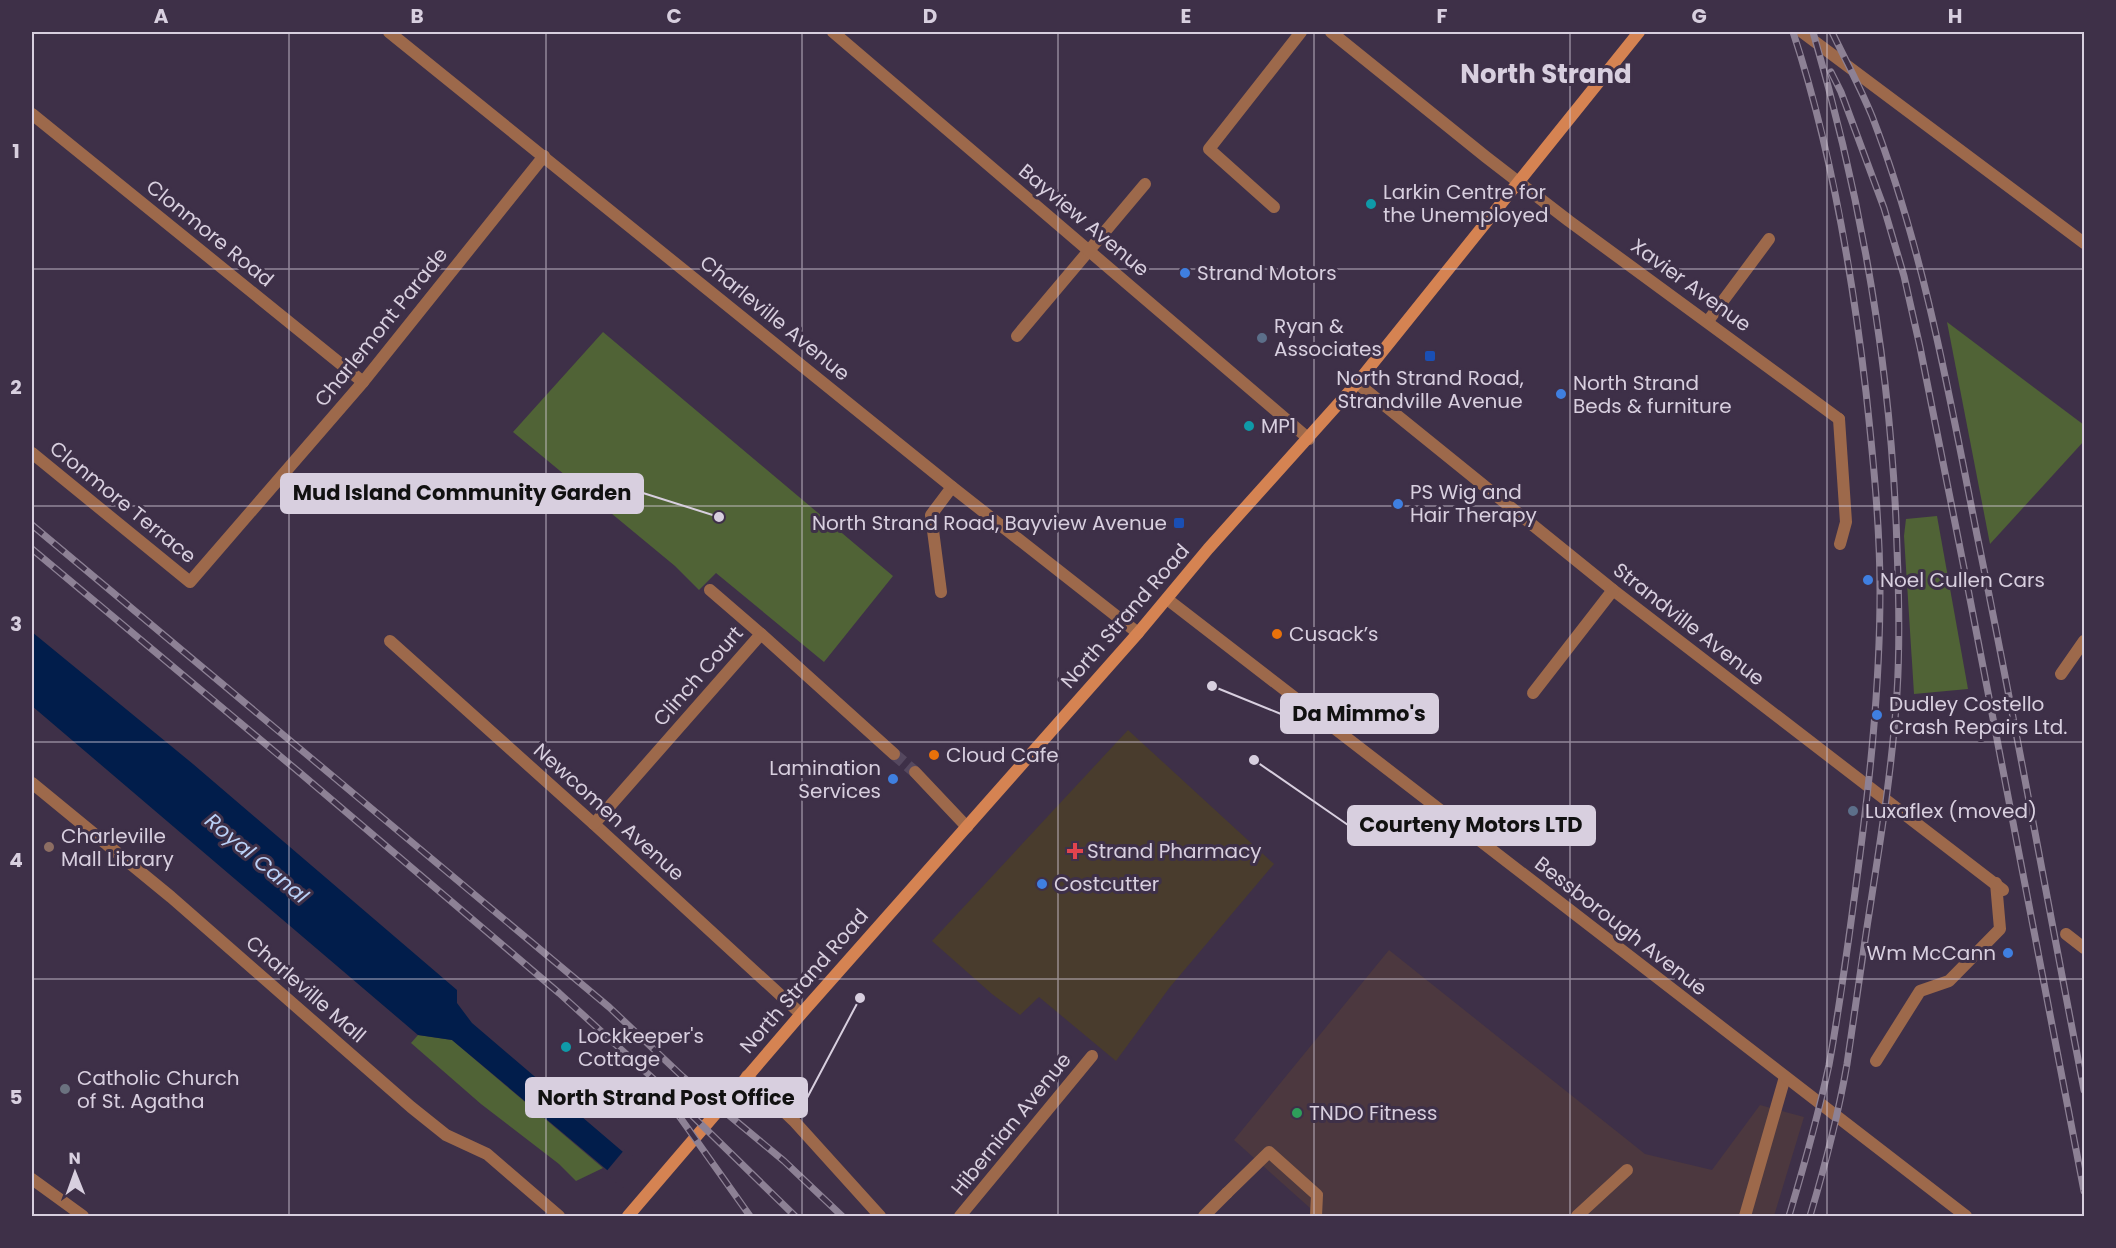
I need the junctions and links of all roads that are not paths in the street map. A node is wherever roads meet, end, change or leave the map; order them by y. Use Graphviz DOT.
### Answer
graph roads {
  1 [pos="389,32"];
  2 [pos="833,32"];
  3 [pos="1301,32"];
  4 [pos="1331,32"];
  5 [pos="1639,32"];
  6 [pos="1802,32"];
  7 [pos="32,114"];
  8 [pos="544,156"];
  9 [pos="1520,182"];
  10 [pos="1145,184"];
  11 [pos="1274,207"];
  12 [pos="1769,239"];
  13 [pos="2085,243"];
  14 [pos="1090,251"];
  15 [pos="1708,321"];
  16 [pos="1017,336"];
  17 [pos="363,382"];
  18 [pos="1357,383"];
  19 [pos="1309,439"];
  20 [pos="32,453"];
  21 [pos="952,487"];
  22 [pos="1840,544"];
  23 [pos="190,582"];
  24 [pos="710,590"];
  25 [pos="1613,590"];
  26 [pos="941,592"];
  27 [pos="1167,599"];
  28 [pos="1138,633"];
  29 [pos="761,634"];
  30 [pos="390,641"];
  31 [pos="2082,648"];
  32 [pos="2061,674"];
  33 [pos="1533,693"];
  34 [pos="894,754"];
  35 [pos="915,772"];
  36 [pos="32,783"];
  37 [pos="594,824"];
  38 [pos="967,827"];
  39 [pos="2066,934"];
  40 [pos="2085,948"];
  41 [pos="801,1014"];
  42 [pos="1092,1056"];
  43 [pos="1876,1061"];
  44 [pos="747,1076"];
  45 [pos="1785,1077"];
  46 [pos="1627,1170"];
  47 [pos="32,1179"];
  48 [pos="83,1216"];
  49 [pos="559,1216"];
  50 [pos="628,1216"];
  51 [pos="880,1216"];
  52 [pos="960,1216"];
  53 [pos="1204,1216"];
  54 [pos="1316,1216"];
  55 [pos="1577,1216"];
  56 [pos="1745,1216"];
  57 [pos="1966,1216"];
  1 -- 8 [label="street, Charleville Avenue"];
  2 -- 14 [label="street, Bayview Avenue"];
  3 -- 11 [label="street"];
  4 -- 9 [label="street, Xavier Avenue"];
  5 -- 9 [label="main road, North Strand Road"];
  6 -- 13 [label="street"];
  7 -- 17 [label="street, Clonmore Road"];
  8 -- 17 [label="street, Charlemont Parade"];
  8 -- 21 [label="street, Charleville Avenue"];
  9 -- 15 [label="street, Xavier Avenue"];
  9 -- 18 [label="main road, North Strand Road"];
  10 -- 14 [label="street"];
  12 -- 15 [label="street"];
  14 -- 16 [label="street"];
  14 -- 19 [label="street, Bayview Avenue"];
  15 -- 22 [label="street, Xavier Avenue"];
  17 -- 23 [label="street, Charlemont Parade"];
  18 -- 19 [label="main road, North Strand Road"];
  18 -- 25 [label="street, Strandville Avenue"];
  19 -- 27 [label="main road, North Strand Road"];
  20 -- 23 [label="street, Clonmore Terrace"];
  21 -- 26 [label="street"];
  21 -- 28 [label="street, Charleville Avenue"];
  24 -- 29 [label="street"];
  25 -- 33 [label="street"];
  25 -- 43 [label="street, Strandville Avenue"];
  27 -- 28 [label="main road, North Strand Road"];
  27 -- 45 [label="street, Bessborough Avenue"];
  28 -- 38 [label="main road, North Strand Road"];
  29 -- 34 [label="street, Clinch Court"];
  29 -- 37 [label="street, Clinch Court"];
  30 -- 37 [label="street, Newcomen Avenue"];
  31 -- 32 [label="street"];
  35 -- 38 [label="street"];
  36 -- 49 [label="street, Charleville Mall"];
  37 -- 41 [label="street, Newcomen Avenue"];
  38 -- 41 [label="main road, North Strand Road"];
  39 -- 40 [label="street"];
  41 -- 44 [label="main road, North Strand Road"];
  42 -- 52 [label="street, Hibernian Avenue"];
  44 -- 50 [label="main road, North Strand Road"];
  44 -- 51 [label="street"];
  45 -- 56 [label="street"];
  45 -- 57 [label="street, Bessborough Avenue"];
  46 -- 55 [label="street"];
  47 -- 48 [label="street"];
  53 -- 54 [label="street"];
}
